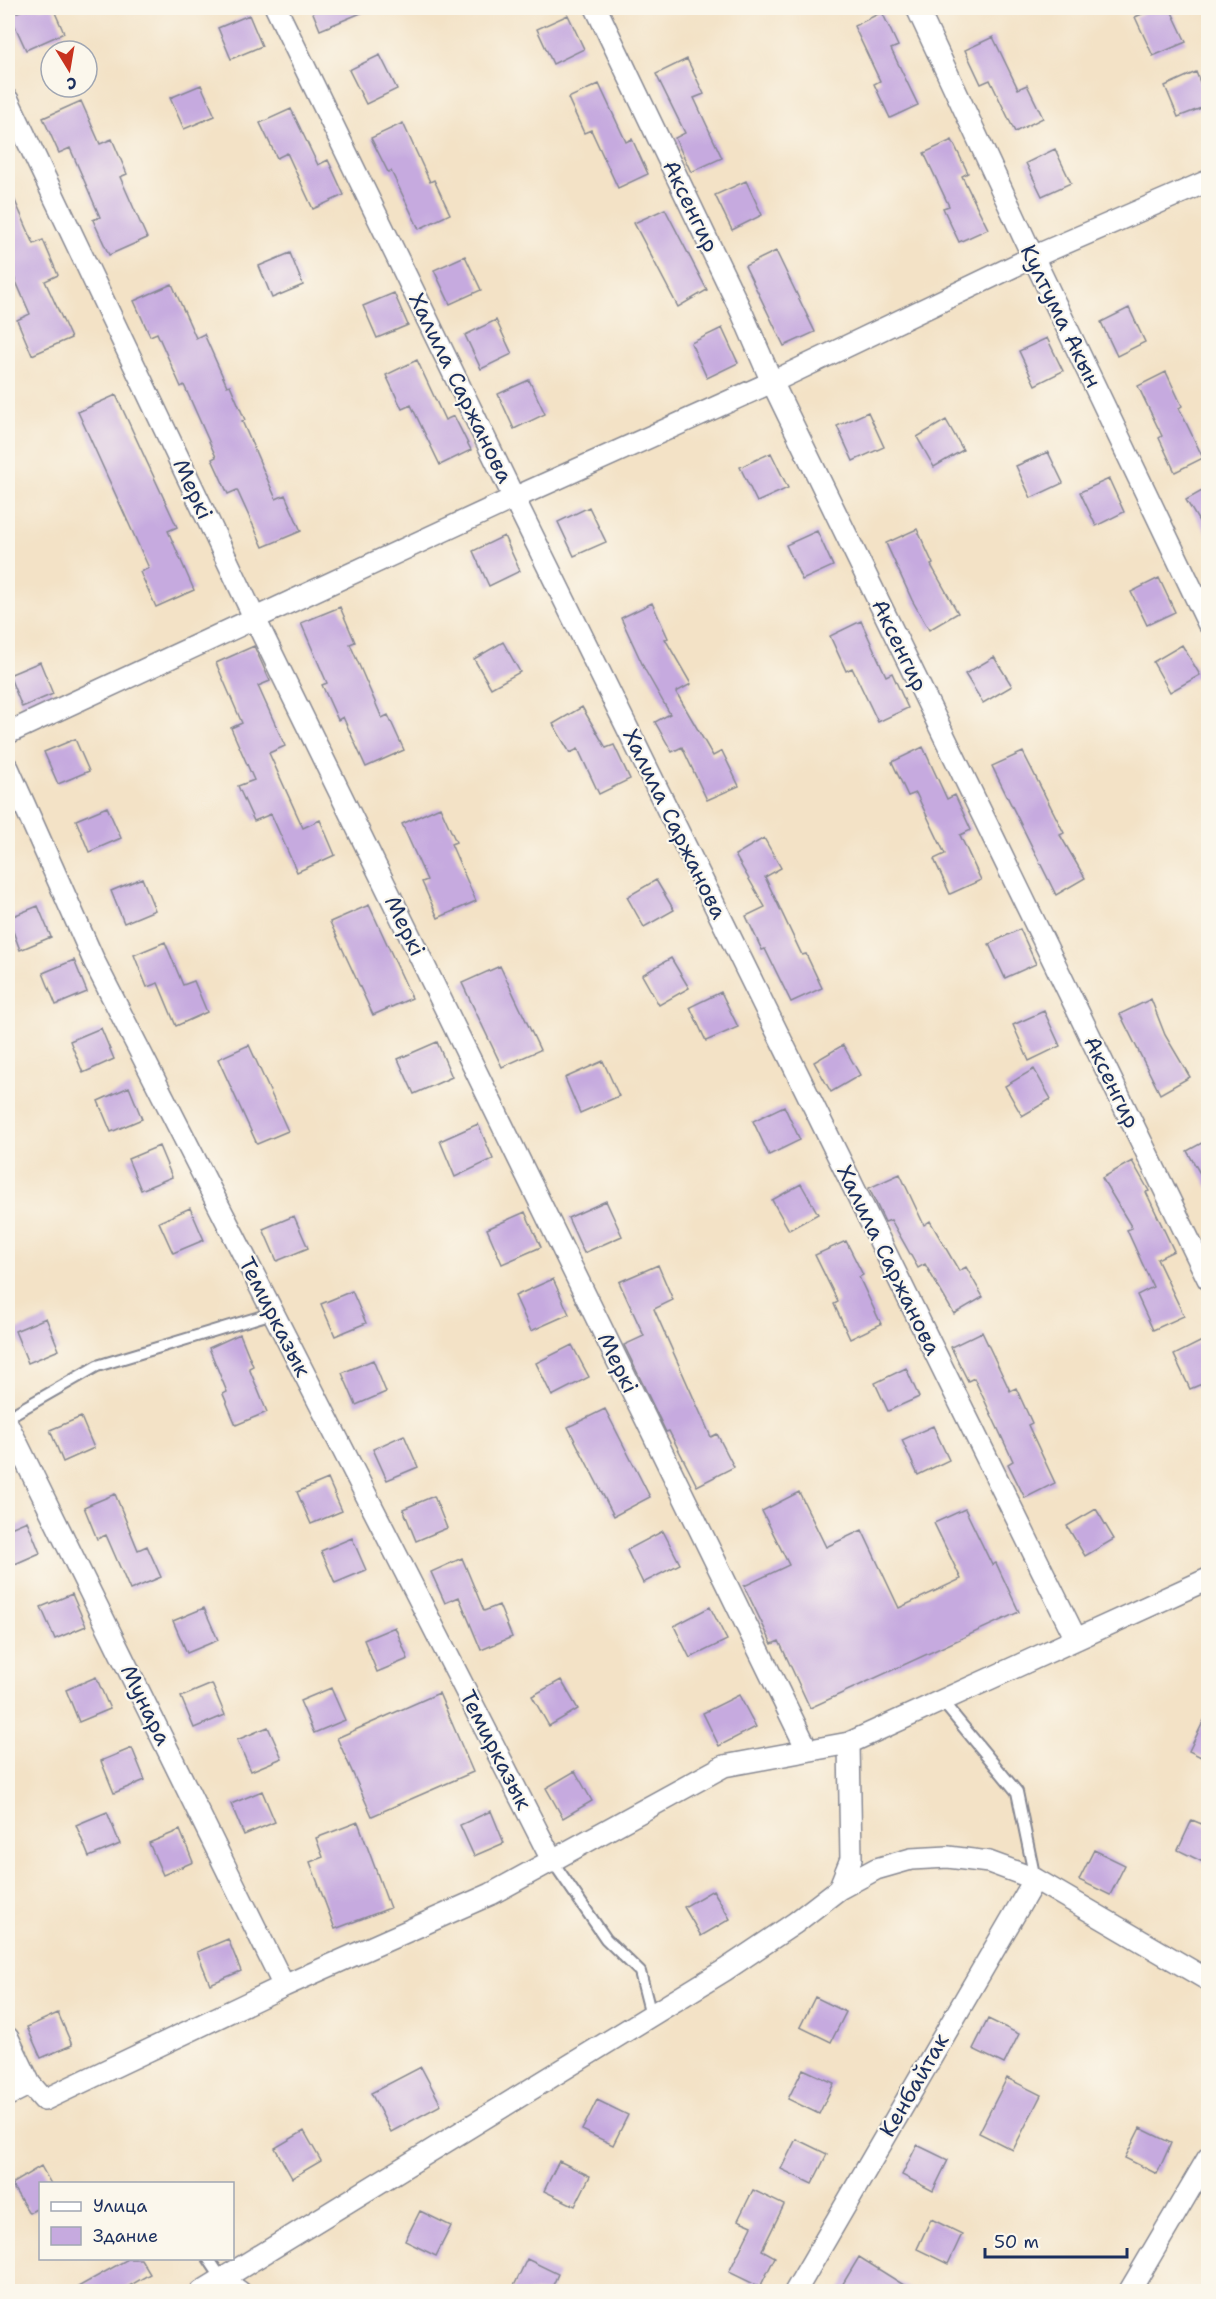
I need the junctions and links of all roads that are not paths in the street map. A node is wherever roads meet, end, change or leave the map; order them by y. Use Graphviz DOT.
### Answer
graph roads {
  1 [pos="276,8"];
  2 [pos="596,8"];
  3 [pos="917,8"];
  4 [pos="8,100"];
  5 [pos="1209,181"];
  6 [pos="1033,257"];
  7 [pos="772,382"];
  8 [pos="514,498"];
  9 [pos="255,619"];
  10 [pos="1209,623"];
  11 [pos="8,733"];
  12 [pos="8,768"];
  13 [pos="1209,1279"];
  14 [pos="273,1312"];
  15 [pos="8,1417"];
  16 [pos="8,1425"];
  17 [pos="1209,1579"];
  18 [pos="1076,1639"];
  19 [pos="942,1701"];
  20 [pos="849,1743"];
  21 [pos="807,1749"];
  22 [pos="553,1862"];
  23 [pos="1035,1879"];
  24 [pos="839,1889"];
  25 [pos="1209,1980"];
  26 [pos="284,1986"];
  27 [pos="651,2015"];
  28 [pos="8,2038"];
  29 [pos="30,2084"];
  30 [pos="8,2095"];
  31 [pos="1209,2158"];
  32 [pos="209,2260"];
  33 [pos="222,2279"];
  34 [pos="201,2292"];
  35 [pos="240,2292"];
  36 [pos="795,2292"];
  37 [pos="1129,2292"];
  1 -- 8 [label="street, Халила Саржанова"];
  2 -- 7 [label="street, Аксенгир"];
  3 -- 6 [label="street, Култума Акын"];
  4 -- 9 [label="street, Меркі"];
  5 -- 6 [label="street"];
  6 -- 7 [label="street"];
  6 -- 10 [label="street, Култума Акын"];
  7 -- 8 [label="street"];
  7 -- 13 [label="street, Аксенгир"];
  8 -- 9 [label="street"];
  8 -- 18 [label="street, Халила Саржанова"];
  9 -- 11 [label="street"];
  9 -- 21 [label="street, Меркі"];
  12 -- 14 [label="street, Темирказык"];
  14 -- 15 [label="lane"];
  14 -- 22 [label="street, Темирказык"];
  16 -- 26 [label="street, Мунара"];
  17 -- 18 [label="street"];
  18 -- 19 [label="street"];
  19 -- 20 [label="street"];
  19 -- 23 [label="lane"];
  20 -- 21 [label="street"];
  20 -- 24 [label="street"];
  21 -- 22 [label="street"];
  22 -- 26 [label="street"];
  22 -- 27 [label="lane"];
  23 -- 24 [label="street"];
  23 -- 25 [label="street"];
  23 -- 36 [label="street, Кенбайтак"];
  24 -- 27 [label="street"];
  26 -- 29 [label="street"];
  27 -- 33 [label="street"];
  28 -- 29 [label="street"];
  29 -- 30 [label="street"];
  31 -- 37 [label="street"];
  32 -- 33 [label="lane"];
  33 -- 34 [label="street"];
  33 -- 35 [label="street"];
}
